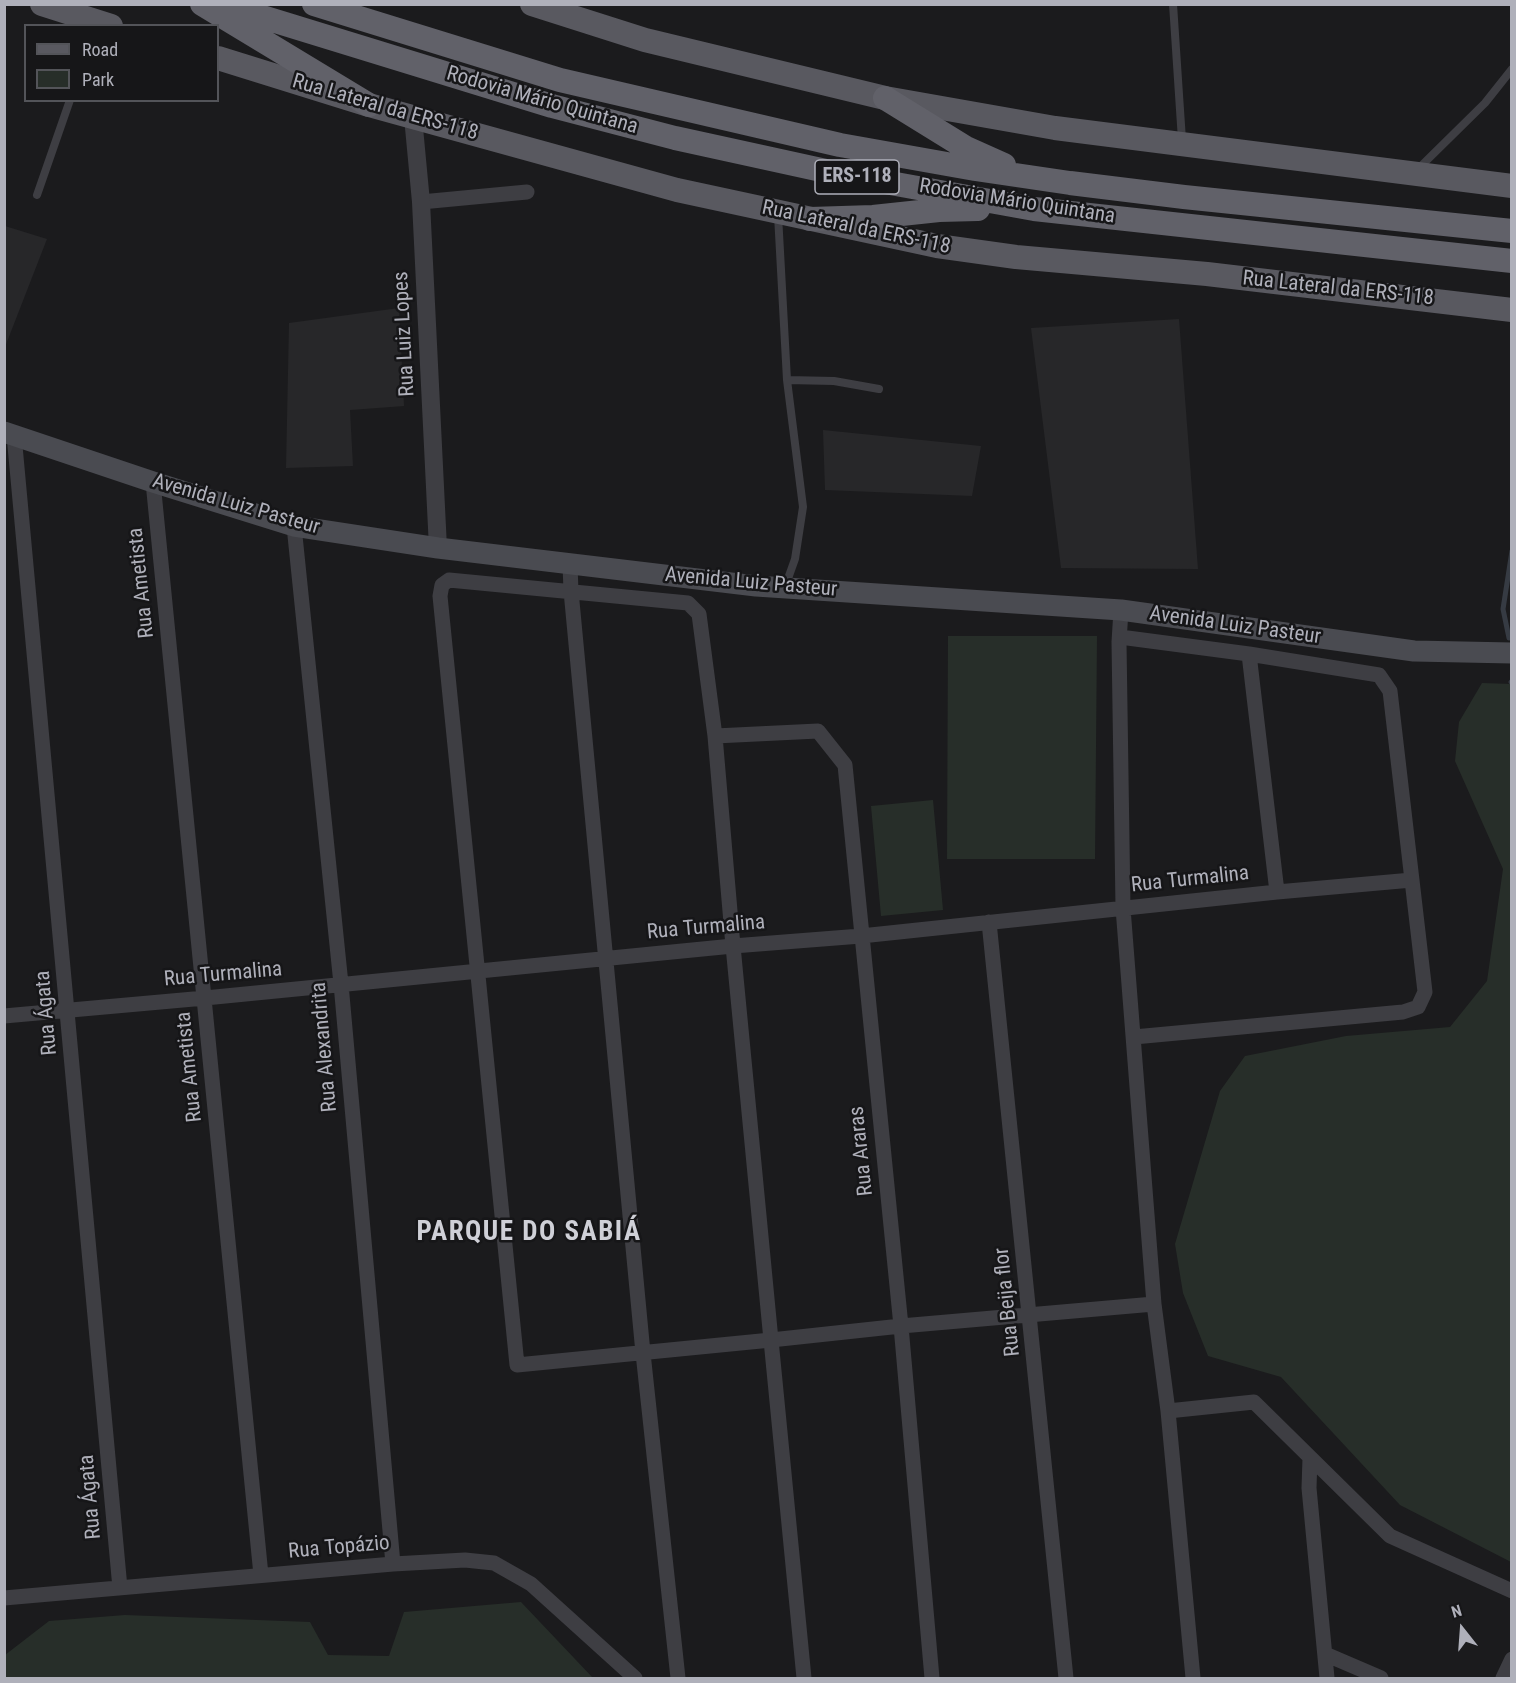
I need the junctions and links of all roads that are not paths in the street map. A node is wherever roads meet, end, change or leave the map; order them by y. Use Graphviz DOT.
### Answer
graph roads {
  1 [pos="42,4"];
  2 [pos="202,4"];
  3 [pos="220,4"];
  4 [pos="314,4"];
  5 [pos="532,4"];
  6 [pos="1173,4"];
  7 [pos="101,24"];
  8 [pos="219,58"];
  9 [pos="1512,69"];
  10 [pos="885,98"];
  11 [pos="69,102"];
  12 [pos="369,105"];
  13 [pos="413,117"];
  14 [pos="1182,144"];
  15 [pos="1413,174"];
  16 [pos="1037,178"];
  17 [pos="1512,186"];
  18 [pos="527,192"];
  19 [pos="37,195"];
  20 [pos="420,202"];
  21 [pos="1034,208"];
  22 [pos="778,212"];
  23 [pos="810,219"];
  24 [pos="1512,231"];
  25 [pos="1512,261"];
  26 [pos="1512,310"];
  27 [pos="786,380"];
  28 [pos="879,389"];
  29 [pos="9,434"];
  30 [pos="153,482"];
  31 [pos="294,526"];
  32 [pos="438,548"];
  33 [pos="570,565"];
  34 [pos="785,588"];
  35 [pos="571,591"];
  36 [pos="1121,610"];
  37 [pos="1120,637"];
  38 [pos="1512,653"];
  39 [pos="1249,654"];
  40 [pos="715,736"];
  41 [pos="1412,880"];
  42 [pos="1277,892"];
  43 [pos="1124,908"];
  44 [pos="989,922"];
  45 [pos="861,936"];
  46 [pos="733,946"];
  47 [pos="606,959"];
  48 [pos="479,971"];
  49 [pos="340,984"];
  50 [pos="205,998"];
  51 [pos="68,1010"];
  52 [pos="4,1016"];
  53 [pos="1134,1037"];
  54 [pos="1154,1304"];
  55 [pos="1030,1314"];
  56 [pos="901,1326"];
  57 [pos="771,1340"];
  58 [pos="643,1353"];
  59 [pos="1168,1411"];
  60 [pos="1310,1458"];
  61 [pos="393,1564"];
  62 [pos="261,1575"];
  63 [pos="120,1588"];
  64 [pos="1512,1591"];
  65 [pos="4,1598"];
  66 [pos="1325,1654"];
  67 [pos="1512,1659"];
  68 [pos="635,1678"];
  69 [pos="678,1678"];
  70 [pos="804,1678"];
  71 [pos="932,1678"];
  72 [pos="1066,1678"];
  73 [pos="1193,1678"];
  74 [pos="1327,1678"];
  75 [pos="1381,1678"];
  76 [pos="1503,1678"];
  1 -- 7 [label="main road"];
  2 -- 12 [label="highway"];
  3 -- 21 [label="highway, Rodovia Mário Quintana / ERS-118"];
  4 -- 16 [label="highway, Rodovia Mário Quintana / ERS-118"];
  5 -- 10 [label="main road"];
  6 -- 14 [label="lane"];
  8 -- 12 [label="main road, Rua Lateral da ERS-118"];
  9 -- 15 [label="lane"];
  10 -- 14 [label="main road"];
  10 -- 16 [label="highway"];
  11 -- 19 [label="lane"];
  12 -- 13 [label="main road, Rua Lateral da ERS-118"];
  13 -- 20 [label="street, Rua Luiz Lopes"];
  13 -- 22 [label="main road, Rua Lateral da ERS-118"];
  14 -- 15 [label="main road"];
  15 -- 17 [label="main road"];
  16 -- 24 [label="highway, Rodovia Mário Quintana / ERS-118"];
  18 -- 20 [label="street"];
  20 -- 32 [label="street, Rua Luiz Lopes"];
  21 -- 23 [label="highway"];
  21 -- 25 [label="highway, Rodovia Mário Quintana / ERS-118"];
  22 -- 23 [label="main road, Rua Lateral da ERS-118"];
  22 -- 27 [label="lane"];
  23 -- 26 [label="main road, Rua Lateral da ERS-118"];
  27 -- 28 [label="lane"];
  27 -- 34 [label="lane"];
  29 -- 30 [label="main road, Avenida Luiz Pasteur"];
  29 -- 51 [label="street, Rua Ágata"];
  30 -- 31 [label="main road, Avenida Luiz Pasteur"];
  30 -- 50 [label="street, Rua Ametista"];
  31 -- 32 [label="main road, Avenida Luiz Pasteur"];
  31 -- 49 [label="street, Rua Alexandrita"];
  32 -- 33 [label="main road, Avenida Luiz Pasteur"];
  33 -- 34 [label="main road, Avenida Luiz Pasteur"];
  33 -- 35 [label="street"];
  34 -- 36 [label="main road, Avenida Luiz Pasteur"];
  35 -- 40 [label="street"];
  35 -- 47 [label="street"];
  35 -- 48 [label="street"];
  36 -- 37 [label="street"];
  36 -- 38 [label="main road, Avenida Luiz Pasteur"];
  37 -- 39 [label="street"];
  37 -- 43 [label="street"];
  39 -- 41 [label="street"];
  39 -- 42 [label="street"];
  40 -- 45 [label="street, Rua Araras"];
  40 -- 46 [label="street"];
  41 -- 42 [label="street, Rua Turmalina"];
  41 -- 53 [label="street"];
  42 -- 43 [label="street, Rua Turmalina"];
  43 -- 44 [label="street, Rua Turmalina"];
  43 -- 53 [label="street"];
  44 -- 45 [label="street, Rua Turmalina"];
  44 -- 55 [label="street, Rua Beija flor"];
  45 -- 46 [label="street, Rua Turmalina"];
  45 -- 56 [label="street, Rua Araras"];
  46 -- 47 [label="street, Rua Turmalina"];
  46 -- 57 [label="street"];
  47 -- 48 [label="street, Rua Turmalina"];
  47 -- 58 [label="street"];
  48 -- 49 [label="street, Rua Turmalina"];
  48 -- 58 [label="street"];
  49 -- 50 [label="street, Rua Turmalina"];
  49 -- 61 [label="street, Rua Alexandrita"];
  50 -- 51 [label="street, Rua Turmalina"];
  50 -- 62 [label="street, Rua Ametista"];
  51 -- 52 [label="street, Rua Turmalina"];
  51 -- 63 [label="street, Rua Ágata"];
  53 -- 54 [label="street"];
  54 -- 55 [label="street"];
  54 -- 59 [label="street"];
  55 -- 56 [label="street"];
  55 -- 72 [label="street, Rua Beija flor"];
  56 -- 57 [label="street"];
  56 -- 71 [label="street, Rua Araras"];
  57 -- 58 [label="street"];
  57 -- 70 [label="street"];
  58 -- 69 [label="street"];
  59 -- 60 [label="street"];
  59 -- 73 [label="street"];
  60 -- 64 [label="street"];
  60 -- 66 [label="street"];
  61 -- 62 [label="street, Rua Topázio"];
  61 -- 68 [label="street, Rua Topázio"];
  62 -- 63 [label="street, Rua Topázio"];
  63 -- 65 [label="street, Rua Topázio"];
  66 -- 74 [label="street"];
  66 -- 75 [label="street"];
  67 -- 76 [label="street"];
}
